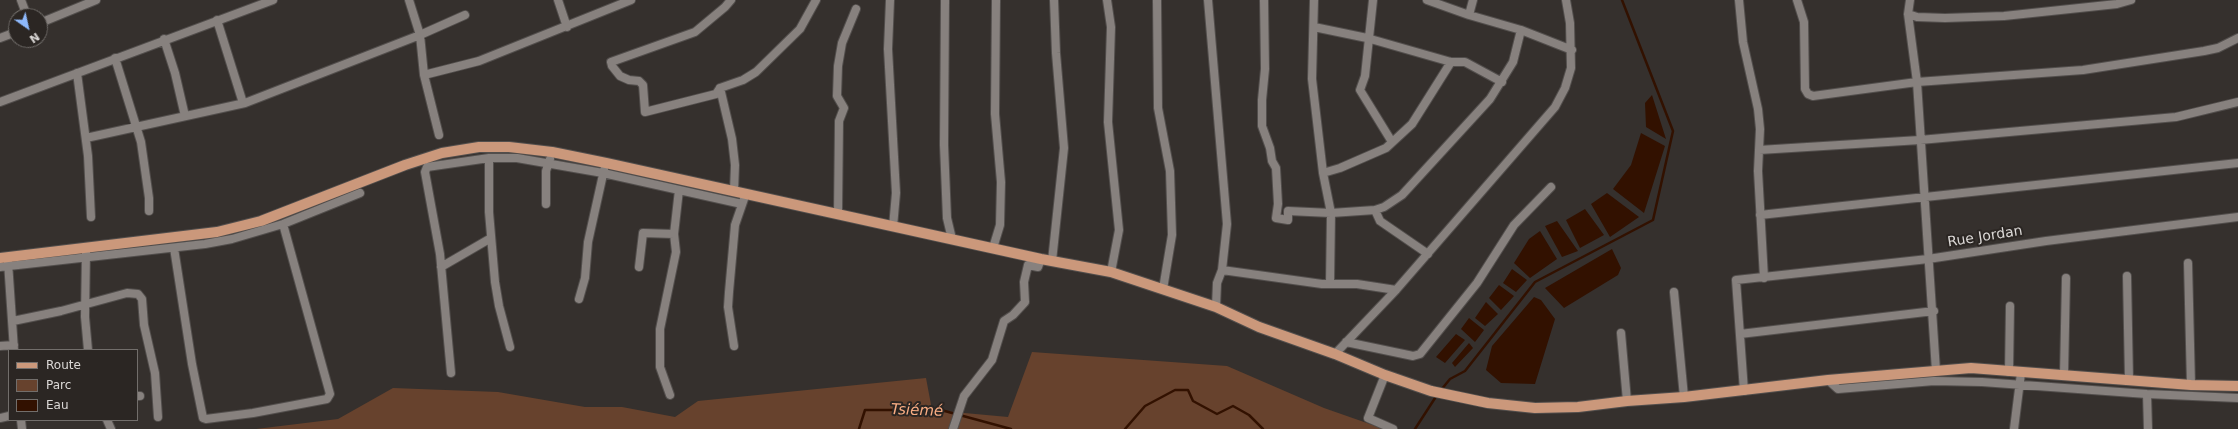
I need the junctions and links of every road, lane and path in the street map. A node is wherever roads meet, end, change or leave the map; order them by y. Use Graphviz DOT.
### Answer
graph roads {
  1 [pos="96,0"];
  2 [pos="273,0"];
  3 [pos="409,0"];
  4 [pos="558,0"];
  5 [pos="631,0"];
  6 [pos="731,0"];
  7 [pos="816,0"];
  8 [pos="890,0"];
  9 [pos="945,0"];
  10 [pos="996,0"];
  11 [pos="1054,0"];
  12 [pos="1107,0"];
  13 [pos="1157,0"];
  14 [pos="1208,0"];
  15 [pos="1264,0"];
  16 [pos="1314,0"];
  17 [pos="1373,0"];
  18 [pos="1427,0"];
  19 [pos="1473,0"];
  20 [pos="1566,0"];
  21 [pos="1739,0"];
  22 [pos="1798,0"];
  23 [pos="1910,0"];
  24 [pos="2131,0"];
  25 [pos="856,9"];
  26 [pos="1908,14"];
  27 [pos="465,15"];
  28 [pos="1469,15"];
  29 [pos="48,20"];
  30 [pos="217,20"];
  31 [pos="567,27"];
  32 [pos="1314,27"];
  33 [pos="1521,30"];
  34 [pos="420,35"];
  35 [pos="1367,38"];
  36 [pos="2238,38"];
  37 [pos="164,39"];
  38 [pos="1572,50"];
  39 [pos="115,58"];
  40 [pos="1451,62"];
  41 [pos="77,73"];
  42 [pos="424,75"];
  43 [pos="1502,82"];
  44 [pos="1917,82"];
  45 [pos="720,88"];
  46 [pos="0,102"];
  47 [pos="2238,102"];
  48 [pos="243,103"];
  49 [pos="185,116"];
  50 [pos="136,127"];
  51 [pos="439,135"];
  52 [pos="86,138"];
  53 [pos="1920,140"];
  54 [pos="1392,142"];
  55 [pos="1759,150"];
  56 [pos="552,152"];
  57 [pos="489,158"];
  58 [pos="549,162"];
  59 [pos="606,163"];
  60 [pos="2238,163"];
  61 [pos="603,173"];
  62 [pos="1323,173"];
  63 [pos="1551,187"];
  64 [pos="679,190"];
  65 [pos="734,192"];
  66 [pos="360,193"];
  67 [pos="1923,198"];
  68 [pos="744,199"];
  69 [pos="546,204"];
  70 [pos="149,210"];
  71 [pos="1375,210"];
  72 [pos="1331,213"];
  73 [pos="838,214"];
  74 [pos="1760,215"];
  75 [pos="91,217"];
  76 [pos="2238,217"];
  77 [pos="282,224"];
  78 [pos="892,227"];
  79 [pos="674,234"];
  80 [pos="491,238"];
  81 [pos="952,239"];
  82 [pos="174,248"];
  83 [pos="993,248"];
  84 [pos="86,252"];
  85 [pos="1428,254"];
  86 [pos="1041,259"];
  87 [pos="1928,259"];
  88 [pos="1052,261"];
  89 [pos="4,262"];
  90 [pos="2188,263"];
  91 [pos="441,267"];
  92 [pos="639,267"];
  93 [pos="1222,270"];
  94 [pos="1111,272"];
  95 [pos="2127,276"];
  96 [pos="1764,278"];
  97 [pos="2066,278"];
  98 [pos="1330,284"];
  99 [pos="1163,289"];
  100 [pos="1396,290"];
  101 [pos="1674,292"];
  102 [pos="579,299"];
  103 [pos="85,305"];
  104 [pos="2010,306"];
  105 [pos="1216,308"];
  106 [pos="1934,311"];
  107 [pos="13,321"];
  108 [pos="1621,332"];
  109 [pos="1740,334"];
  110 [pos="1346,342"];
  111 [pos="0,346"];
  112 [pos="734,346"];
  113 [pos="510,347"];
  114 [pos="14,348"];
  115 [pos="88,349"];
  116 [pos="1335,354"];
  117 [pos="1936,371"];
  118 [pos="2009,372"];
  119 [pos="451,373"];
  120 [pos="2021,373"];
  121 [pos="1385,375"];
  122 [pos="2064,375"];
  123 [pos="1828,380"];
  124 [pos="2129,380"];
  125 [pos="2018,385"];
  126 [pos="2191,385"];
  127 [pos="2238,386"];
  128 [pos="1744,391"];
  129 [pos="2147,394"];
  130 [pos="670,395"];
  131 [pos="1684,397"];
  132 [pos="2238,398"];
  133 [pos="1627,401"];
  134 [pos="158,417"];
  135 [pos="954,425"];
  136 [pos="1393,429"];
  137 [pos="2014,429"];
  138 [pos="2148,429"];
  1 -- 29 [label="street"];
  2 -- 30 [label="street"];
  3 -- 34 [label="street"];
  4 -- 31 [label="street"];
  5 -- 31 [label="street"];
  6 -- 45 [label="street"];
  7 -- 45 [label="street"];
  8 -- 78 [label="street"];
  9 -- 81 [label="street"];
  10 -- 83 [label="street"];
  11 -- 88 [label="street"];
  12 -- 94 [label="street"];
  13 -- 99 [label="street"];
  14 -- 93 [label="street"];
  15 -- 72 [label="street"];
  16 -- 32 [label="street"];
  17 -- 35 [label="street"];
  18 -- 28 [label="street"];
  19 -- 28 [label="street"];
  20 -- 38 [label="street"];
  21 -- 55 [label="street"];
  22 -- 44 [label="street"];
  23 -- 26 [label="street"];
  24 -- 26 [label="street"];
  25 -- 73 [label="street"];
  26 -- 44 [label="street"];
  27 -- 34 [label="street"];
  28 -- 33 [label="street"];
  30 -- 37 [label="street"];
  30 -- 48 [label="street"];
  31 -- 42 [label="street"];
  32 -- 35 [label="street"];
  32 -- 62 [label="street"];
  33 -- 38 [label="street"];
  33 -- 43 [label="street"];
  34 -- 42 [label="street"];
  34 -- 48 [label="street"];
  35 -- 40 [label="street"];
  35 -- 54 [label="street"];
  36 -- 44 [label="street"];
  37 -- 39 [label="street"];
  37 -- 49 [label="street"];
  38 -- 85 [label="street"];
  39 -- 41 [label="street"];
  39 -- 50 [label="street"];
  40 -- 43 [label="street"];
  40 -- 54 [label="street"];
  41 -- 46 [label="street"];
  41 -- 52 [label="street"];
  42 -- 51 [label="street"];
  43 -- 71 [label="street"];
  44 -- 53 [label="street"];
  45 -- 65 [label="street"];
  47 -- 53 [label="street"];
  48 -- 49 [label="street"];
  49 -- 50 [label="street"];
  50 -- 52 [label="street"];
  50 -- 70 [label="street"];
  52 -- 75 [label="street"];
  53 -- 55 [label="street"];
  53 -- 67 [label="street"];
  54 -- 62 [label="street"];
  55 -- 74 [label="street"];
  56 -- 58 [label="street"];
  56 -- 59 [label="main road"];
  56 -- 84 [label="main road"];
  57 -- 58 [label="street"];
  57 -- 80 [label="street"];
  57 -- 91 [label="street"];
  58 -- 61 [label="street"];
  58 -- 69 [label="street"];
  59 -- 61 [label="street"];
  59 -- 65 [label="main road"];
  60 -- 67 [label="street"];
  61 -- 64 [label="street"];
  61 -- 102 [label="street"];
  62 -- 72 [label="street"];
  63 -- 110 [label="street"];
  64 -- 68 [label="street"];
  64 -- 79 [label="street"];
  65 -- 68 [label="main road"];
  66 -- 77 [label="street"];
  67 -- 74 [label="street"];
  67 -- 87 [label="street"];
  68 -- 73 [label="main road"];
  68 -- 112 [label="street"];
  71 -- 72 [label="street"];
  71 -- 85 [label="street"];
  72 -- 98 [label="street"];
  73 -- 78 [label="main road"];
  74 -- 96 [label="street"];
  76 -- 87 [label="street, Rue Jordan"];
  77 -- 82 [label="street"];
  77 -- 82 [label="street"];
  78 -- 81 [label="main road"];
  79 -- 92 [label="street"];
  79 -- 130 [label="street"];
  80 -- 91 [label="street"];
  80 -- 113 [label="street"];
  81 -- 83 [label="main road"];
  82 -- 84 [label="street"];
  83 -- 86 [label="main road"];
  84 -- 89 [label="main road"];
  84 -- 103 [label="street"];
  85 -- 100 [label="street"];
  86 -- 88 [label="main road"];
  86 -- 135 [label="street"];
  87 -- 96 [label="street, Rue Jordan"];
  87 -- 106 [label="street"];
  88 -- 94 [label="main road"];
  89 -- 107 [label="street"];
  90 -- 126 [label="street"];
  91 -- 119 [label="street"];
  93 -- 98 [label="street"];
  93 -- 105 [label="street"];
  94 -- 99 [label="main road"];
  95 -- 124 [label="street"];
  96 -- 109 [label="street, Rue Jordan"];
  97 -- 122 [label="street"];
  98 -- 100 [label="street"];
  99 -- 105 [label="main road"];
  100 -- 110 [label="street"];
  101 -- 131 [label="street"];
  103 -- 107 [label="street"];
  103 -- 115 [label="street"];
  103 -- 134 [label="street"];
  104 -- 118 [label="street"];
  105 -- 116 [label="main road"];
  106 -- 109 [label="street"];
  106 -- 117 [label="street"];
  107 -- 114 [label="street"];
  108 -- 133 [label="street"];
  109 -- 128 [label="street"];
  110 -- 116 [label="street"];
  111 -- 114 [label="street"];
  116 -- 121 [label="main road"];
  117 -- 118 [label="main road"];
  117 -- 123 [label="main road"];
  118 -- 120 [label="main road"];
  120 -- 122 [label="main road"];
  120 -- 125 [label="street"];
  121 -- 133 [label="main road"];
  121 -- 136 [label="street"];
  122 -- 124 [label="main road"];
  123 -- 125 [label="street"];
  123 -- 128 [label="main road"];
  124 -- 126 [label="main road"];
  125 -- 129 [label="street"];
  125 -- 137 [label="street"];
  126 -- 127 [label="main road"];
  128 -- 131 [label="main road"];
  129 -- 132 [label="street"];
  129 -- 138 [label="street"];
  131 -- 133 [label="main road"];
}
